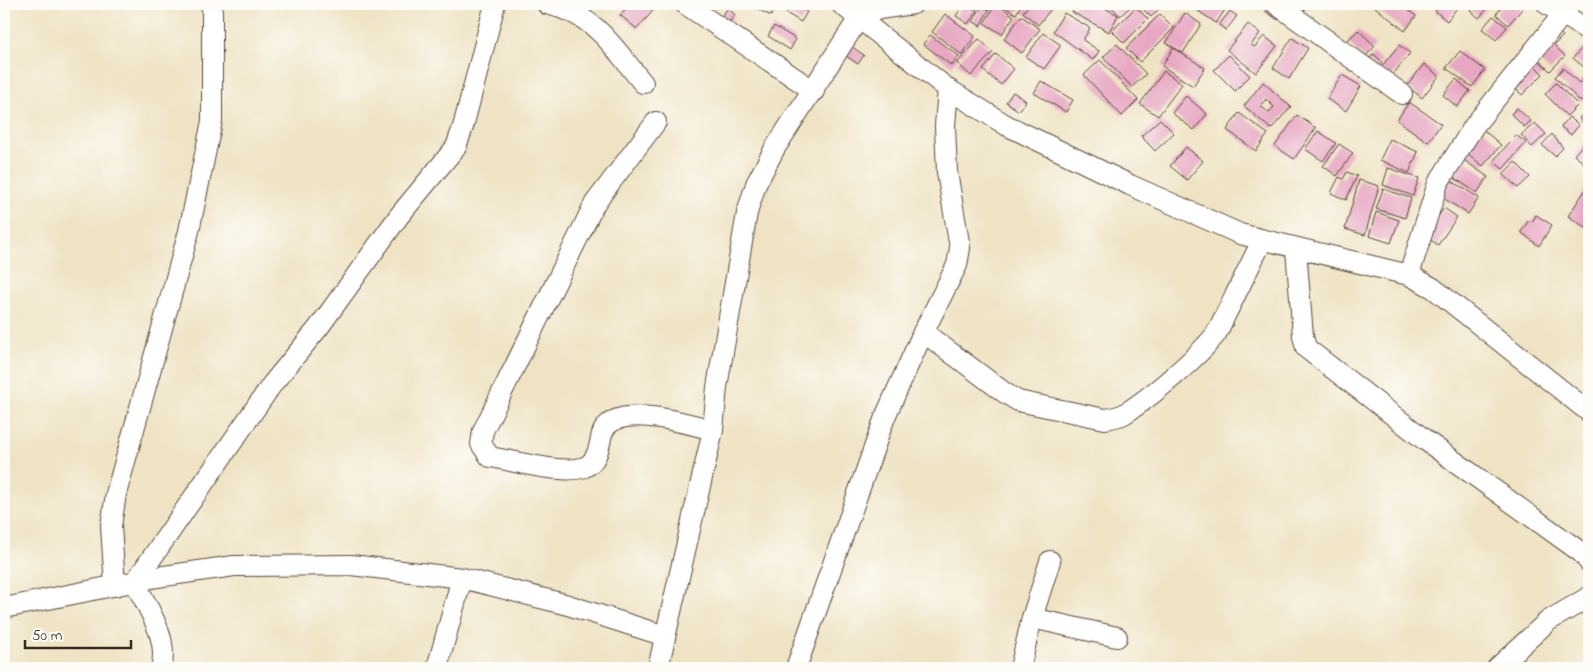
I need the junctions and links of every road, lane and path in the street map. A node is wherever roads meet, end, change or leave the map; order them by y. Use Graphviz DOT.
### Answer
graph roads {
  1 [pos="212,4"];
  2 [pos="495,4"];
  3 [pos="547,4"];
  4 [pos="686,4"];
  5 [pos="841,4"];
  6 [pos="913,4"];
  7 [pos="1276,4"];
  8 [pos="1555,9"];
  9 [pos="859,18"];
  10 [pos="1589,31"];
  11 [pos="643,83"];
  12 [pos="948,89"];
  13 [pos="814,91"];
  14 [pos="1402,94"];
  15 [pos="656,122"];
  16 [pos="1262,241"];
  17 [pos="1296,249"];
  18 [pos="1409,275"];
  19 [pos="923,332"];
  20 [pos="1589,412"];
  21 [pos="713,430"];
  22 [pos="1050,562"];
  23 [pos="1589,562"];
  24 [pos="462,578"];
  25 [pos="135,582"];
  26 [pos="115,586"];
  27 [pos="1589,597"];
  28 [pos="4,608"];
  29 [pos="1032,618"];
  30 [pos="665,636"];
  31 [pos="1117,637"];
  32 [pos="161,668"];
  33 [pos="437,668"];
  34 [pos="658,668"];
  35 [pos="796,668"];
  36 [pos="1020,668"];
  37 [pos="1497,668"];
  1 -- 26 [label="street"];
  2 -- 25 [label="street"];
  3 -- 11 [label="street"];
  4 -- 13 [label="street"];
  5 -- 9 [label="street"];
  6 -- 9 [label="street"];
  7 -- 14 [label="street"];
  8 -- 10 [label="street"];
  8 -- 18 [label="street"];
  9 -- 12 [label="street"];
  9 -- 13 [label="street"];
  12 -- 16 [label="street"];
  12 -- 19 [label="street"];
  13 -- 21 [label="street"];
  15 -- 21 [label="street"];
  16 -- 17 [label="street"];
  16 -- 19 [label="street"];
  17 -- 18 [label="street"];
  17 -- 23 [label="street"];
  18 -- 20 [label="street"];
  19 -- 35 [label="street"];
  21 -- 30 [label="street"];
  22 -- 29 [label="street"];
  24 -- 25 [label="street"];
  24 -- 30 [label="street"];
  24 -- 33 [label="street"];
  25 -- 26 [label="street"];
  25 -- 32 [label="street"];
  26 -- 28 [label="street"];
  27 -- 37 [label="street"];
  29 -- 31 [label="street"];
  29 -- 36 [label="street"];
  30 -- 34 [label="street"];
}
